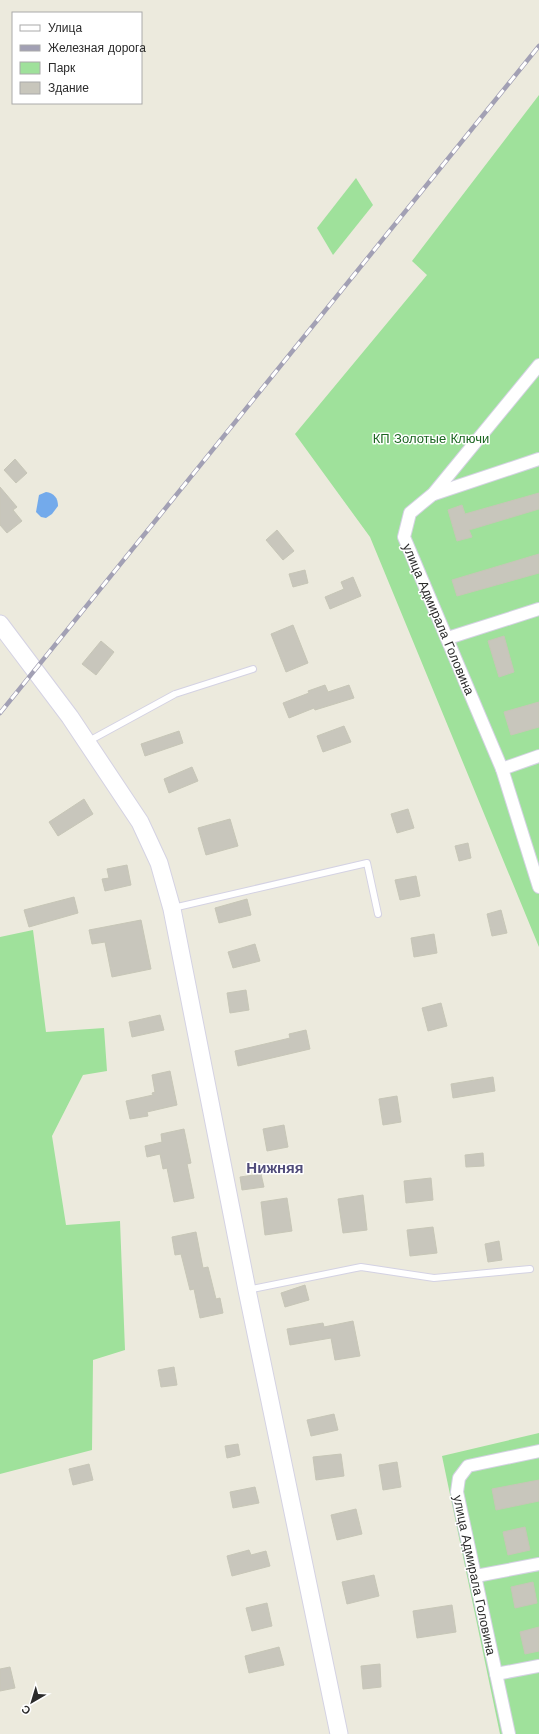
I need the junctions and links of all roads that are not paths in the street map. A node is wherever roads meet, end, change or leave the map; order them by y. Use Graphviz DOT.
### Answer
graph roads {
  1 [pos="539,365"];
  2 [pos="539,459"];
  3 [pos="433,494"];
  4 [pos="539,609"];
  5 [pos="0,624"];
  6 [pos="448,638"];
  7 [pos="253,669"];
  8 [pos="87,742"];
  9 [pos="539,756"];
  10 [pos="502,768"];
  11 [pos="539,887"];
  12 [pos="172,908"];
  13 [pos="378,914"];
  14 [pos="530,1269"];
  15 [pos="248,1290"];
  16 [pos="539,1451"];
  17 [pos="539,1564"];
  18 [pos="476,1576"];
  19 [pos="539,1666"];
  20 [pos="496,1674"];
  21 [pos="339,1734"];
  22 [pos="509,1734"];
  1 -- 3 [label="street, улица Адмирала Головина"];
  2 -- 3 [label="street"];
  3 -- 6 [label="street, улица Адмирала Головина"];
  4 -- 6 [label="street"];
  5 -- 8 [label="street"];
  6 -- 10 [label="street, улица Адмирала Головина"];
  7 -- 8 [label="lane"];
  8 -- 12 [label="street"];
  9 -- 10 [label="street"];
  10 -- 11 [label="street, улица Адмирала Головина"];
  12 -- 13 [label="lane"];
  12 -- 15 [label="street"];
  14 -- 15 [label="lane"];
  15 -- 21 [label="street"];
  16 -- 18 [label="street, улица Адмирала Головина"];
  17 -- 18 [label="street"];
  18 -- 20 [label="street, улица Адмирала Головина"];
  19 -- 20 [label="street"];
  20 -- 22 [label="street, улица Адмирала Головина"];
}
